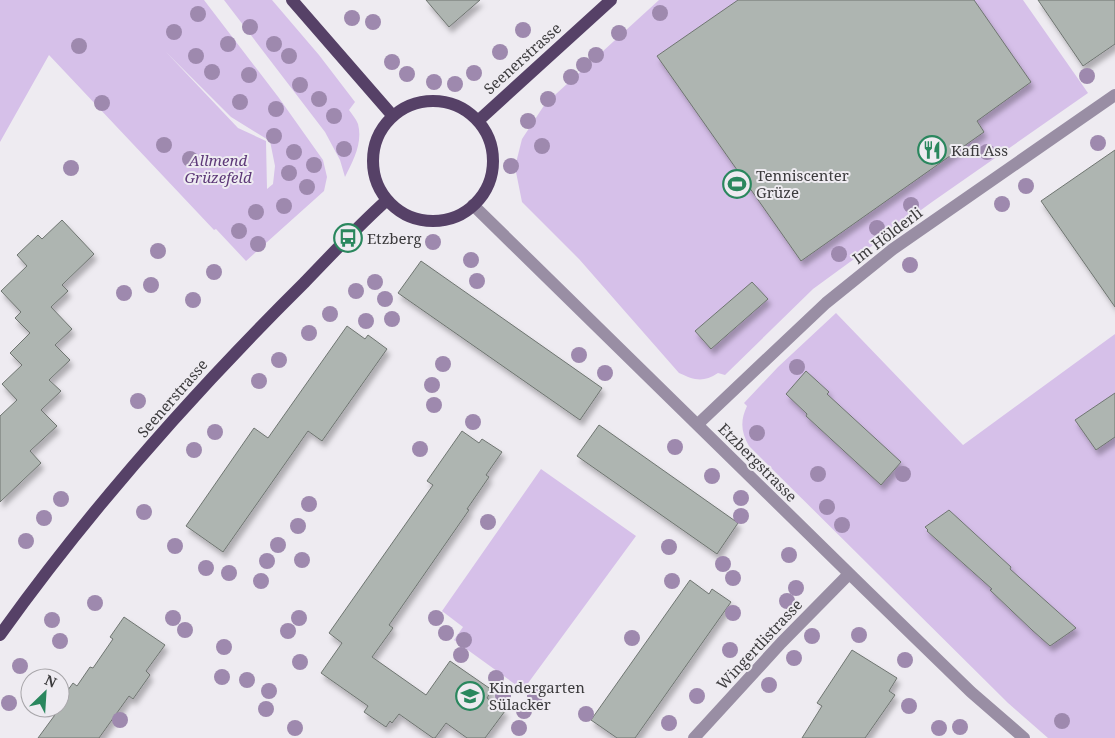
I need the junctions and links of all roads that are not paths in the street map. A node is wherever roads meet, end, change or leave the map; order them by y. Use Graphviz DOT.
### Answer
graph roads {
  1 [pos="292,0"];
  2 [pos="612,0"];
  3 [pos="1115,95"];
  4 [pos="392,115"];
  5 [pos="478,121"];
  6 [pos="387,200"];
  7 [pos="473,205"];
  8 [pos="698,424"];
  9 [pos="849,574"];
  10 [pos="0,635"];
  11 [pos="694,738"];
  12 [pos="1024,738"];
  1 -- 4 [label="main road"];
  2 -- 5 [label="main road, Seenerstrasse"];
  3 -- 8 [label="street, Im Hölderli"];
  4 -- 5 [label="main road"];
  4 -- 6 [label="main road"];
  5 -- 7 [label="main road"];
  6 -- 7 [label="main road"];
  6 -- 10 [label="main road, Seenerstrasse"];
  7 -- 8 [label="street, Etzbergstrasse"];
  8 -- 9 [label="street, Etzbergstrasse"];
  9 -- 11 [label="street, Wingertlistrasse"];
  9 -- 12 [label="street, Etzbergstrasse"];
}
